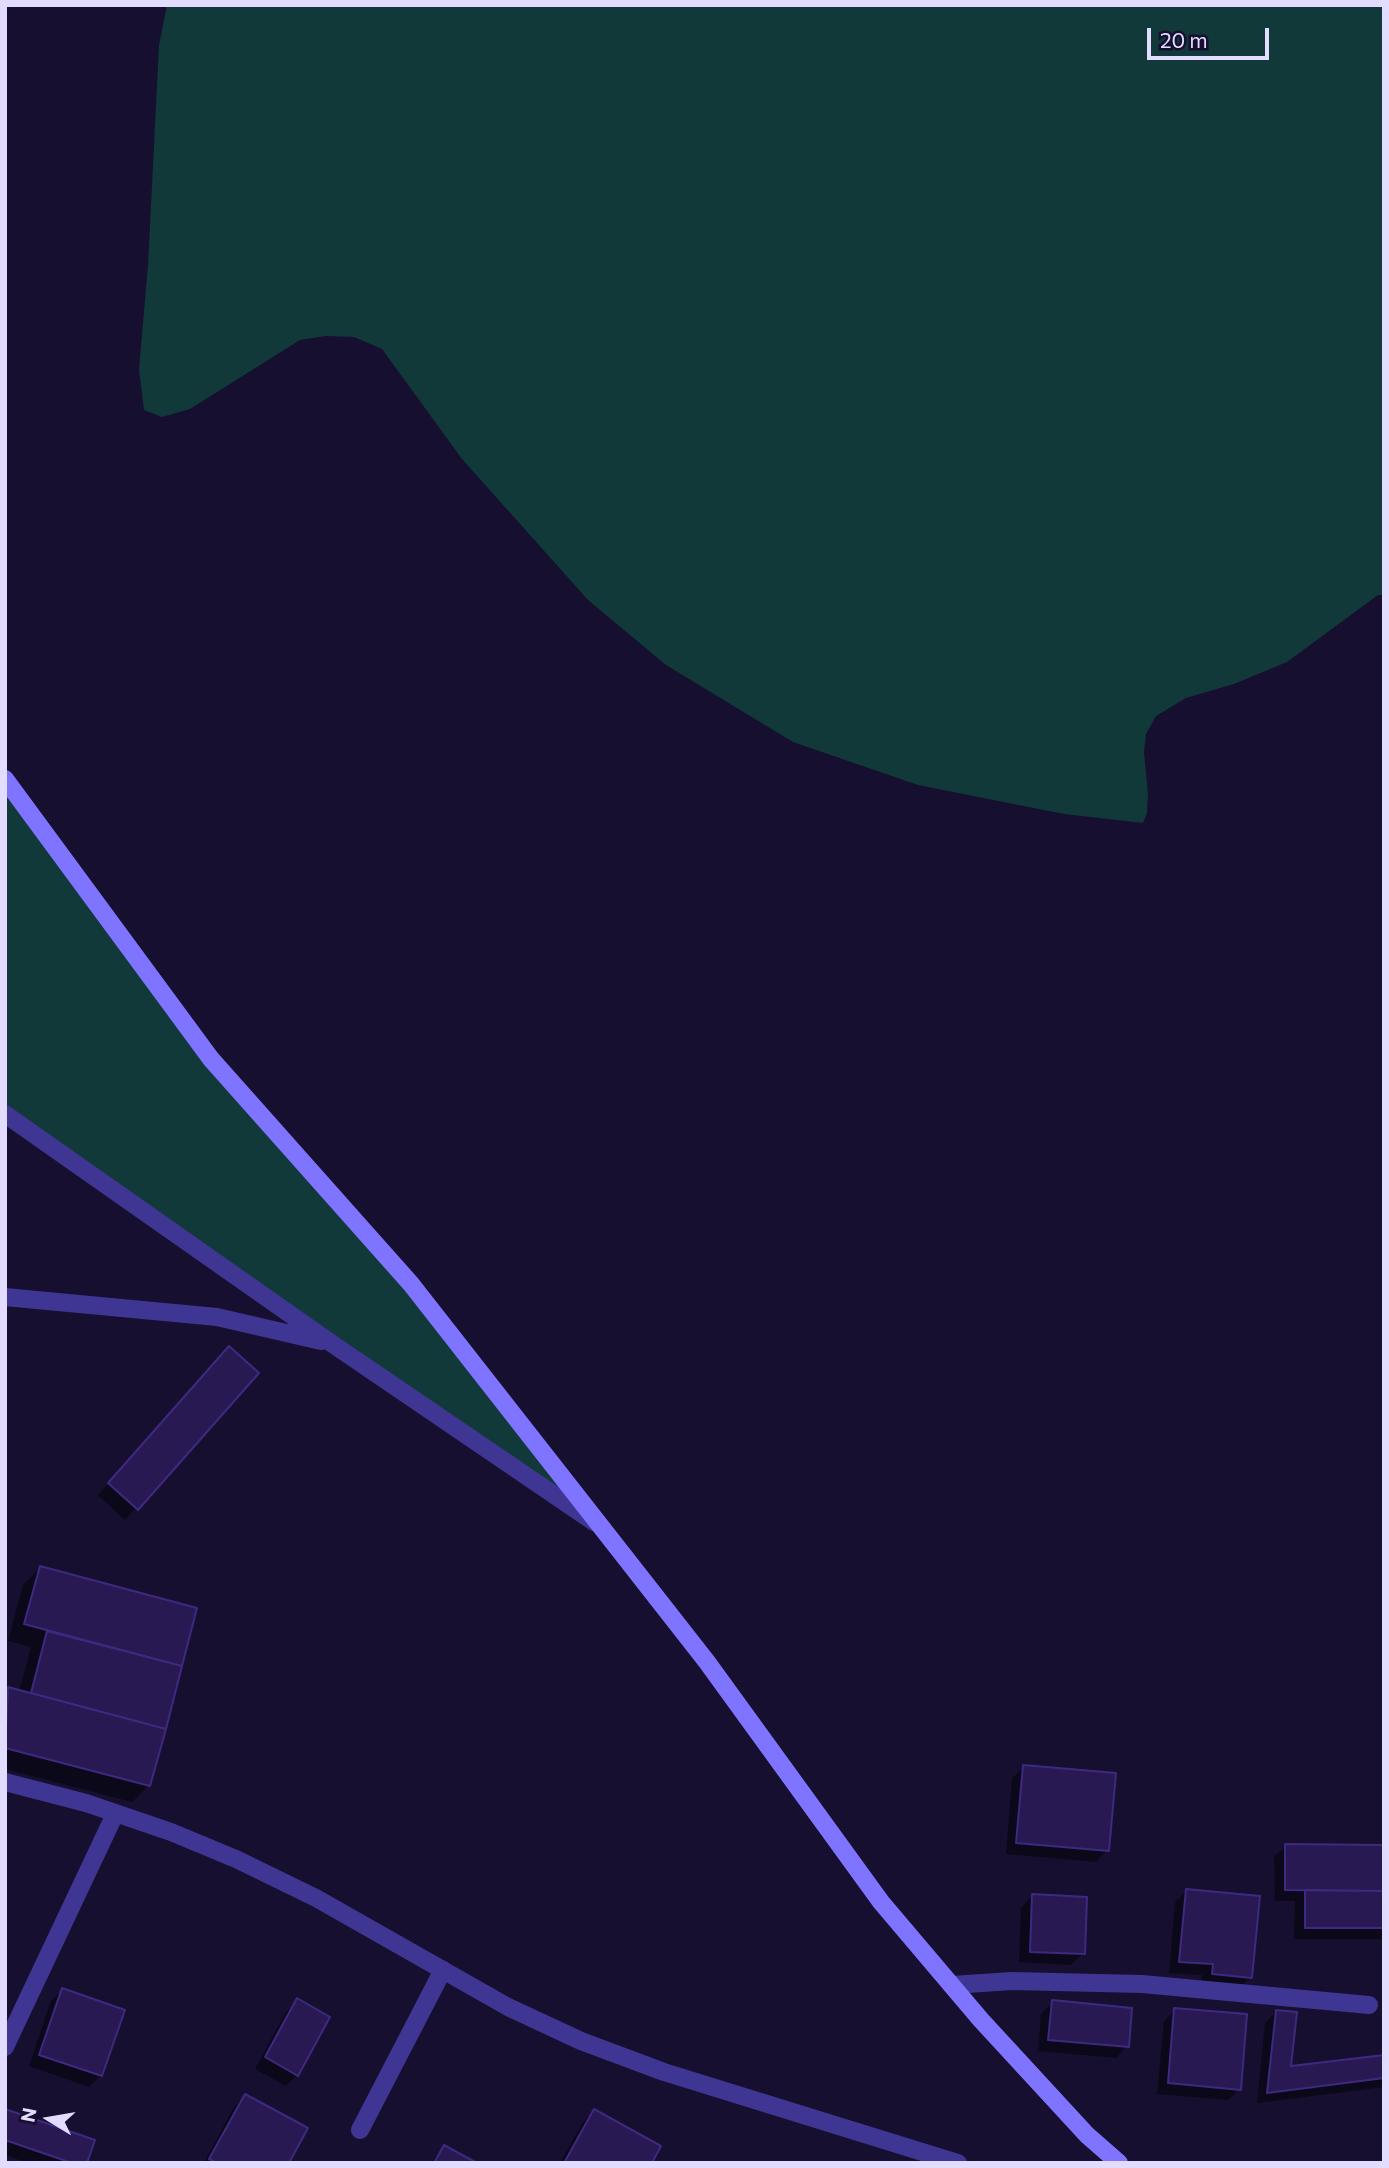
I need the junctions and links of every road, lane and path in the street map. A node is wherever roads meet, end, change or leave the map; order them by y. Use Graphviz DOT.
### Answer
graph roads {
  1 [pos="5,779"];
  2 [pos="5,1114"];
  3 [pos="5,1297"];
  4 [pos="331,1343"];
  5 [pos="600,1526"];
  6 [pos="5,1782"];
  7 [pos="115,1814"];
  8 [pos="443,1970"];
  9 [pos="952,1985"];
  10 [pos="1370,2005"];
  11 [pos="5,2047"];
  12 [pos="360,2130"];
  13 [pos="958,2163"];
  14 [pos="1119,2163"];
  1 -- 5 [label="street"];
  2 -- 4 [label="street"];
  3 -- 4 [label="street"];
  4 -- 5 [label="street"];
  5 -- 9 [label="street"];
  6 -- 7 [label="street"];
  7 -- 8 [label="street"];
  7 -- 11 [label="street"];
  8 -- 12 [label="street"];
  8 -- 13 [label="street"];
  9 -- 10 [label="street"];
  9 -- 14 [label="street"];
}
